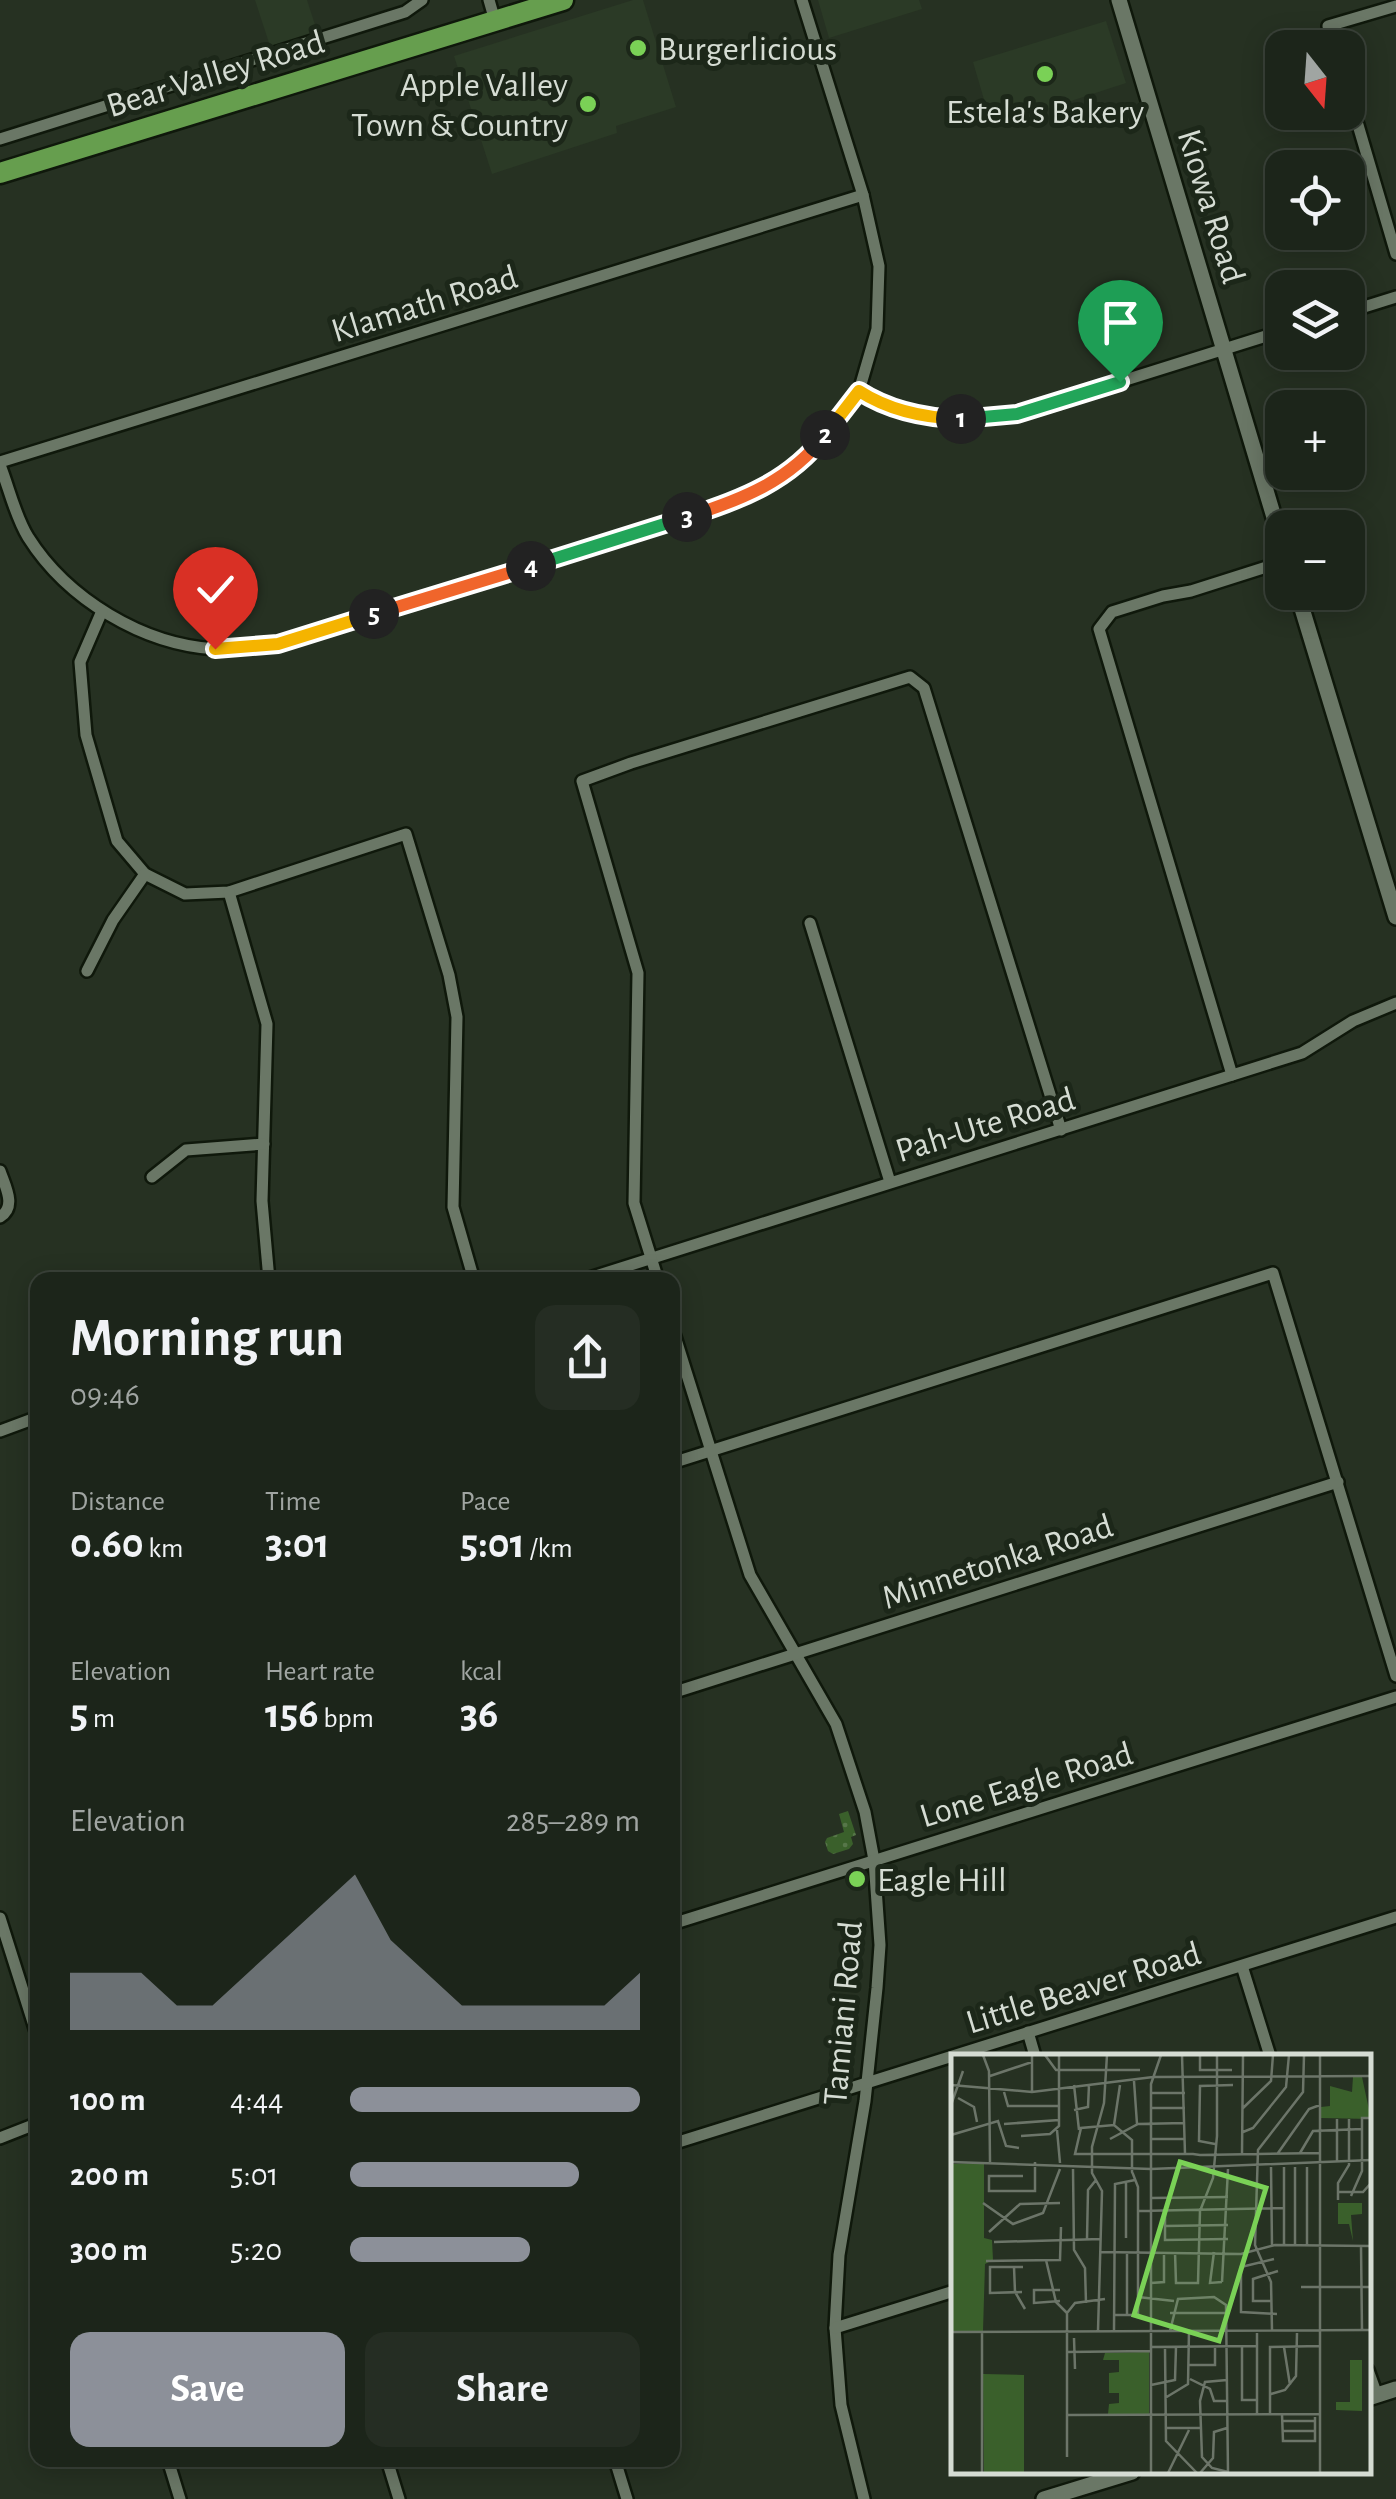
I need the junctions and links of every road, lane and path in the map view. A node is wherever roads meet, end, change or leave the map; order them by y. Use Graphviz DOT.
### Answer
graph roads {
  1 [pos="422,0"];
  2 [pos="563,0"];
  3 [pos="802,0"];
  4 [pos="1119,0"];
  5 [pos="1396,6"];
  6 [pos="492,10"];
  7 [pos="1329,30"];
  8 [pos="1359,130"];
  9 [pos="0,139"];
  10 [pos="0,173"];
  11 [pos="863,195"];
  12 [pos="1396,254"];
  13 [pos="1396,297"];
  14 [pos="1365,307"];
  15 [pos="1265,336"];
  16 [pos="1223,349"];
  17 [pos="859,391"];
  18 [pos="0,463"];
  19 [pos="1272,510"];
  20 [pos="1265,568"];
  21 [pos="1302,610"];
  22 [pos="102,611"];
  23 [pos="145,874"];
  24 [pos="229,892"];
  25 [pos="1396,918"];
  26 [pos="810,923"];
  27 [pos="88,971"];
  28 [pos="1396,1003"];
  29 [pos="1232,1075"];
  30 [pos="1061,1130"];
  31 [pos="264,1144"];
  32 [pos="0,1171"];
  33 [pos="152,1178"];
  34 [pos="890,1182"];
  35 [pos="3,1215"];
  36 [pos="651,1258"];
  37 [pos="268,1272"];
  38 [pos="472,1272"];
  39 [pos="608,1272"];
  40 [pos="655,1272"];
  41 [pos="680,1352"];
  42 [pos="30,1419"];
  43 [pos="0,1430"];
  44 [pos="711,1451"];
  45 [pos="680,1461"];
  46 [pos="1338,1482"];
  47 [pos="798,1654"];
  48 [pos="1396,1676"];
  49 [pos="680,1691"];
  50 [pos="1396,1697"];
  51 [pos="874,1860"];
  52 [pos="1396,1917"];
  53 [pos="0,1918"];
  54 [pos="680,1921"];
  55 [pos="1242,1966"];
  56 [pos="30,2013"];
  57 [pos="1028,2032"];
  58 [pos="959,2054"];
  59 [pos="1034,2054"];
  60 [pos="1269,2054"];
  61 [pos="951,2056"];
  62 [pos="867,2083"];
  63 [pos="30,2126"];
  64 [pos="0,2138"];
  65 [pos="680,2141"];
  66 [pos="951,2292"];
  67 [pos="835,2328"];
  68 [pos="1396,2390"];
  69 [pos="1372,2397"];
  70 [pos="170,2467"];
  71 [pos="389,2467"];
  72 [pos="617,2467"];
  73 [pos="1125,2474"];
  74 [pos="180,2499"];
  75 [pos="399,2499"];
  76 [pos="627,2499"];
  77 [pos="864,2499"];
  78 [pos="1044,2499"];
  1 -- 9 [label="street"];
  2 -- 6 [label="main road, Bear Valley Road"];
  3 -- 11 [label="street"];
  4 -- 16 [label="street, Kiowa Road"];
  5 -- 7 [label="street"];
  6 -- 10 [label="main road, Bear Valley Road"];
  8 -- 12 [label="street"];
  11 -- 17 [label="street"];
  11 -- 18 [label="street, Klamath Road"];
  13 -- 14 [label="street"];
  15 -- 16 [label="street"];
  16 -- 17 [label="street"];
  16 -- 19 [label="street, Kiowa Road"];
  17 -- 22 [label="street"];
  18 -- 22 [label="street"];
  20 -- 29 [label="street"];
  21 -- 25 [label="street"];
  22 -- 23 [label="street"];
  23 -- 24 [label="street"];
  23 -- 27 [label="street"];
  24 -- 31 [label="street"];
  24 -- 38 [label="street"];
  26 -- 34 [label="street"];
  28 -- 29 [label="street, Pah-Ute Road"];
  29 -- 30 [label="street, Pah-Ute Road"];
  30 -- 34 [label="street, Pah-Ute Road"];
  30 -- 36 [label="street"];
  31 -- 33 [label="street"];
  31 -- 37 [label="street"];
  32 -- 35 [label="street"];
  34 -- 36 [label="street, Pah-Ute Road"];
  36 -- 39 [label="street, Pah-Ute Road"];
  36 -- 40 [label="street"];
  41 -- 44 [label="street, Tamiani Road"];
  42 -- 43 [label="street"];
  44 -- 45 [label="street"];
  44 -- 46 [label="street"];
  44 -- 47 [label="street, Tamiani Road"];
  46 -- 47 [label="street, Minnetonka Road"];
  46 -- 48 [label="street"];
  47 -- 49 [label="street, Minnetonka Road"];
  47 -- 51 [label="street, Tamiani Road"];
  50 -- 51 [label="street, Lone Eagle Road"];
  51 -- 54 [label="street, Lone Eagle Road"];
  51 -- 62 [label="street, Tamiani Road"];
  52 -- 55 [label="street, Little Beaver Road"];
  53 -- 56 [label="street"];
  55 -- 57 [label="street, Little Beaver Road"];
  55 -- 60 [label="street"];
  57 -- 58 [label="street, Little Beaver Road"];
  57 -- 59 [label="street"];
  61 -- 62 [label="street, Little Beaver Road"];
  62 -- 65 [label="street, Little Beaver Road"];
  62 -- 67 [label="street, Tamiani Road"];
  63 -- 64 [label="street"];
  66 -- 67 [label="street"];
  67 -- 77 [label="street, Tamiani Road"];
  68 -- 69 [label="street"];
  70 -- 74 [label="street"];
  71 -- 75 [label="street"];
  72 -- 76 [label="street"];
  73 -- 78 [label="street"];
}
